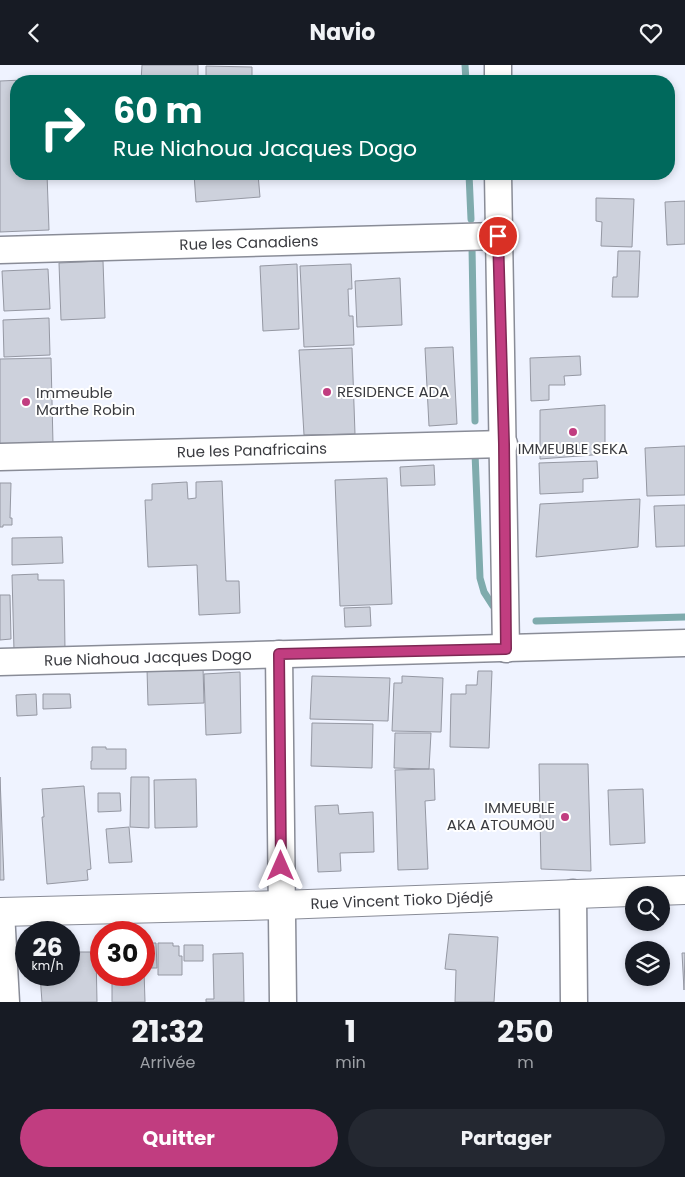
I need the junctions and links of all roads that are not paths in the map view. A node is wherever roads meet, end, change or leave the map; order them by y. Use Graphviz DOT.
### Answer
graph roads {
  1 [pos="498,180"];
  2 [pos="498,236"];
  3 [pos="0,250"];
  4 [pos="504,444"];
  5 [pos="0,457"];
  6 [pos="685,643"];
  7 [pos="506,649"];
  8 [pos="279,654"];
  9 [pos="0,662"];
  10 [pos="685,890"];
  11 [pos="573,893"];
  12 [pos="281,905"];
  13 [pos="1,912"];
  14 [pos="6,1002"];
  15 [pos="283,1002"];
  16 [pos="574,1002"];
  1 -- 2 [label="street"];
  2 -- 3 [label="street, Rue les Canadiens"];
  2 -- 4 [label="street"];
  4 -- 5 [label="street, Rue les Panafricains"];
  4 -- 7 [label="street"];
  6 -- 7 [label="street, Rue Niahoua Jacques Dogo"];
  7 -- 8 [label="street, Rue Niahoua Jacques Dogo"];
  8 -- 9 [label="street, Rue Niahoua Jacques Dogo"];
  8 -- 12 [label="street"];
  10 -- 11 [label="street, Rue Vincent Tioko Djédjé"];
  11 -- 12 [label="street, Rue Vincent Tioko Djédjé"];
  11 -- 16 [label="street"];
  12 -- 13 [label="street, Rue Vincent Tioko Djédjé"];
  12 -- 15 [label="street"];
  13 -- 14 [label="street"];
}
